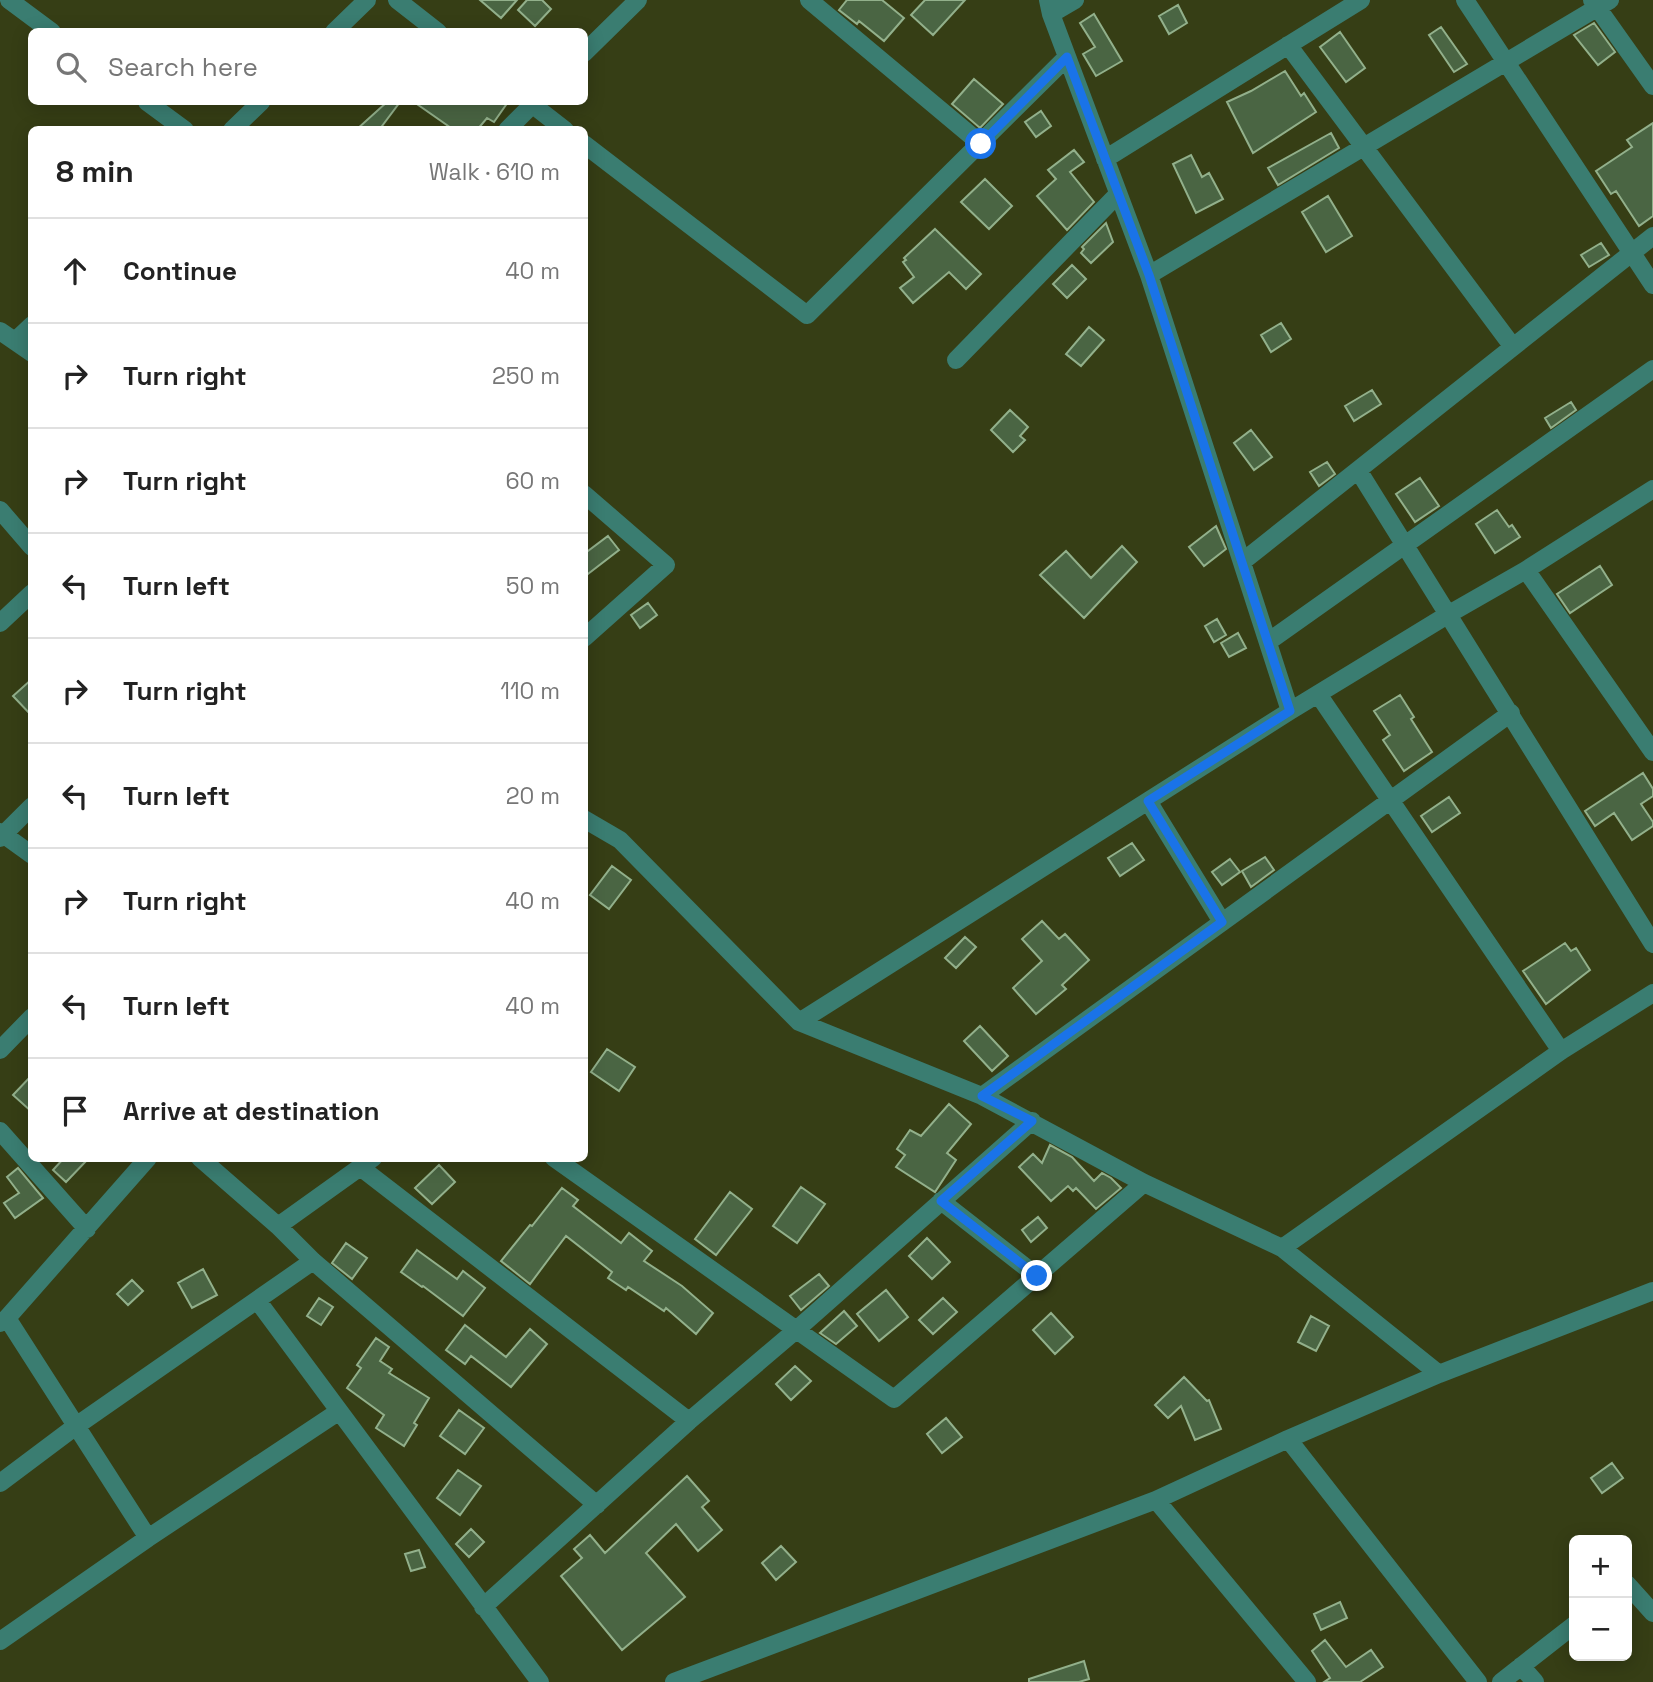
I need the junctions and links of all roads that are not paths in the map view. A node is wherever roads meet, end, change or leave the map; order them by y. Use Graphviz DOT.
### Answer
graph roads {
  1 [pos="367,0"];
  2 [pos="397,0"];
  3 [pos="638,0"];
  4 [pos="809,0"];
  5 [pos="1075,0"];
  6 [pos="1361,0"];
  7 [pos="1465,0"];
  8 [pos="1600,3"];
  9 [pos="8,4"];
  10 [pos="1050,7"];
  11 [pos="46,28"];
  12 [pos="338,28"];
  13 [pos="433,28"];
  14 [pos="1288,45"];
  15 [pos="588,49"];
  16 [pos="1067,57"];
  17 [pos="1506,62"];
  18 [pos="1653,86"];
  19 [pos="151,105"];
  20 [pos="258,105"];
  21 [pos="529,105"];
  22 [pos="536,105"];
  23 [pos="180,126"];
  24 [pos="237,126"];
  25 [pos="511,126"];
  26 [pos="560,126"];
  27 [pos="981,144"];
  28 [pos="1364,146"];
  29 [pos="588,147"];
  30 [pos="1105,159"];
  31 [pos="1118,194"];
  32 [pos="1653,236"];
  33 [pos="1632,252"];
  34 [pos="1149,275"];
  35 [pos="1653,285"];
  36 [pos="28,327"];
  37 [pos="8,336"];
  38 [pos="1513,347"];
  39 [pos="28,350"];
  40 [pos="956,360"];
  41 [pos="1653,369"];
  42 [pos="1358,470"];
  43 [pos="1652,493"];
  44 [pos="588,497"];
  45 [pos="0,510"];
  46 [pos="28,542"];
  47 [pos="1405,545"];
  48 [pos="1242,562"];
  49 [pos="1526,570"];
  50 [pos="28,597"];
  51 [pos="1448,614"];
  52 [pos="0,623"];
  53 [pos="588,634"];
  54 [pos="1269,642"];
  55 [pos="1318,694"];
  56 [pos="1290,711"];
  57 [pos="1511,713"];
  58 [pos="1653,752"];
  59 [pos="1390,799"];
  60 [pos="1148,801"];
  61 [pos="28,810"];
  62 [pos="588,821"];
  63 [pos="1,835"];
  64 [pos="28,852"];
  65 [pos="1222,922"];
  66 [pos="1653,944"];
  67 [pos="1653,993"];
  68 [pos="28,1021"];
  69 [pos="799,1022"];
  70 [pos="0,1050"];
  71 [pos="1561,1051"];
  72 [pos="982,1096"];
  73 [pos="1032,1121"];
  74 [pos="0,1131"];
  75 [pos="145,1162"];
  76 [pos="205,1162"];
  77 [pos="560,1162"];
  78 [pos="367,1163"];
  79 [pos="1144,1183"];
  80 [pos="941,1201"];
  81 [pos="278,1226"];
  82 [pos="87,1229"];
  83 [pos="1282,1248"];
  84 [pos="313,1261"];
  85 [pos="1037,1276"];
  86 [pos="1653,1291"];
  87 [pos="257,1300"];
  88 [pos="3,1321"];
  89 [pos="795,1331"];
  90 [pos="1438,1374"];
  91 [pos="338,1412"];
  92 [pos="689,1421"];
  93 [pos="76,1426"];
  94 [pos="1288,1439"];
  95 [pos="0,1483"];
  96 [pos="1156,1500"];
  97 [pos="597,1505"];
  98 [pos="148,1538"];
  99 [pos="1632,1590"];
  100 [pos="483,1607"];
  101 [pos="1653,1613"];
  102 [pos="1569,1629"];
  103 [pos="0,1641"];
  104 [pos="1521,1666"];
  105 [pos="540,1682"];
  106 [pos="674,1682"];
  107 [pos="1307,1682"];
  108 [pos="1478,1682"];
  109 [pos="1501,1682"];
  110 [pos="1535,1682"];
  1 -- 12 [label="street"];
  2 -- 13 [label="street"];
  3 -- 15 [label="street"];
  4 -- 27 [label="street"];
  5 -- 10 [label="street"];
  6 -- 14 [label="street"];
  7 -- 17 [label="street"];
  8 -- 17 [label="street"];
  8 -- 18 [label="street"];
  9 -- 11 [label="street"];
  10 -- 16 [label="street"];
  14 -- 28 [label="street"];
  14 -- 30 [label="street"];
  16 -- 27 [label="street"];
  16 -- 30 [label="street"];
  17 -- 28 [label="street"];
  17 -- 33 [label="street"];
  19 -- 23 [label="street"];
  20 -- 24 [label="street"];
  21 -- 25 [label="street"];
  22 -- 26 [label="street"];
  27 -- 29 [label="street"];
  28 -- 34 [label="street"];
  28 -- 38 [label="street"];
  30 -- 31 [label="street"];
  31 -- 34 [label="street"];
  31 -- 40 [label="street"];
  32 -- 33 [label="street"];
  33 -- 35 [label="street"];
  33 -- 38 [label="street"];
  34 -- 48 [label="street"];
  36 -- 37 [label="street"];
  37 -- 39 [label="street"];
  38 -- 42 [label="street"];
  41 -- 47 [label="street"];
  42 -- 47 [label="street"];
  42 -- 48 [label="street"];
  43 -- 49 [label="street"];
  44 -- 53 [label="street"];
  45 -- 46 [label="street"];
  47 -- 51 [label="street"];
  47 -- 54 [label="street"];
  48 -- 54 [label="street"];
  49 -- 51 [label="street"];
  49 -- 58 [label="street"];
  50 -- 52 [label="street"];
  51 -- 55 [label="street"];
  51 -- 57 [label="street"];
  54 -- 56 [label="street"];
  55 -- 56 [label="street"];
  55 -- 59 [label="street"];
  56 -- 60 [label="street"];
  57 -- 59 [label="street"];
  57 -- 66 [label="street"];
  59 -- 65 [label="street"];
  59 -- 71 [label="street"];
  60 -- 65 [label="street"];
  60 -- 69 [label="street"];
  61 -- 63 [label="street"];
  62 -- 69 [label="street"];
  63 -- 64 [label="street"];
  65 -- 72 [label="street"];
  67 -- 71 [label="street"];
  68 -- 70 [label="street"];
  69 -- 72 [label="street"];
  71 -- 83 [label="street"];
  72 -- 73 [label="street"];
  73 -- 79 [label="street"];
  73 -- 80 [label="street"];
  74 -- 82 [label="street"];
  75 -- 82 [label="street"];
  76 -- 81 [label="street"];
  77 -- 89 [label="street"];
  78 -- 81 [label="street"];
  78 -- 92 [label="street"];
  79 -- 83 [label="street"];
  79 -- 85 [label="street"];
  80 -- 85 [label="street"];
  80 -- 89 [label="street"];
  81 -- 84 [label="street"];
  82 -- 88 [label="street"];
  83 -- 90 [label="street"];
  84 -- 87 [label="street"];
  84 -- 97 [label="street"];
  85 -- 89 [label="street"];
  86 -- 90 [label="street"];
  87 -- 91 [label="street"];
  87 -- 93 [label="street"];
  88 -- 93 [label="street"];
  89 -- 92 [label="street"];
  90 -- 94 [label="street"];
  91 -- 98 [label="street"];
  91 -- 100 [label="street"];
  92 -- 97 [label="street"];
  93 -- 95 [label="street"];
  93 -- 98 [label="street"];
  94 -- 96 [label="street"];
  94 -- 108 [label="street"];
  96 -- 106 [label="street"];
  96 -- 107 [label="street"];
  97 -- 100 [label="street"];
  98 -- 103 [label="street"];
  99 -- 101 [label="street"];
  100 -- 105 [label="street"];
  102 -- 104 [label="street"];
  104 -- 109 [label="street"];
  104 -- 110 [label="street"];
}
